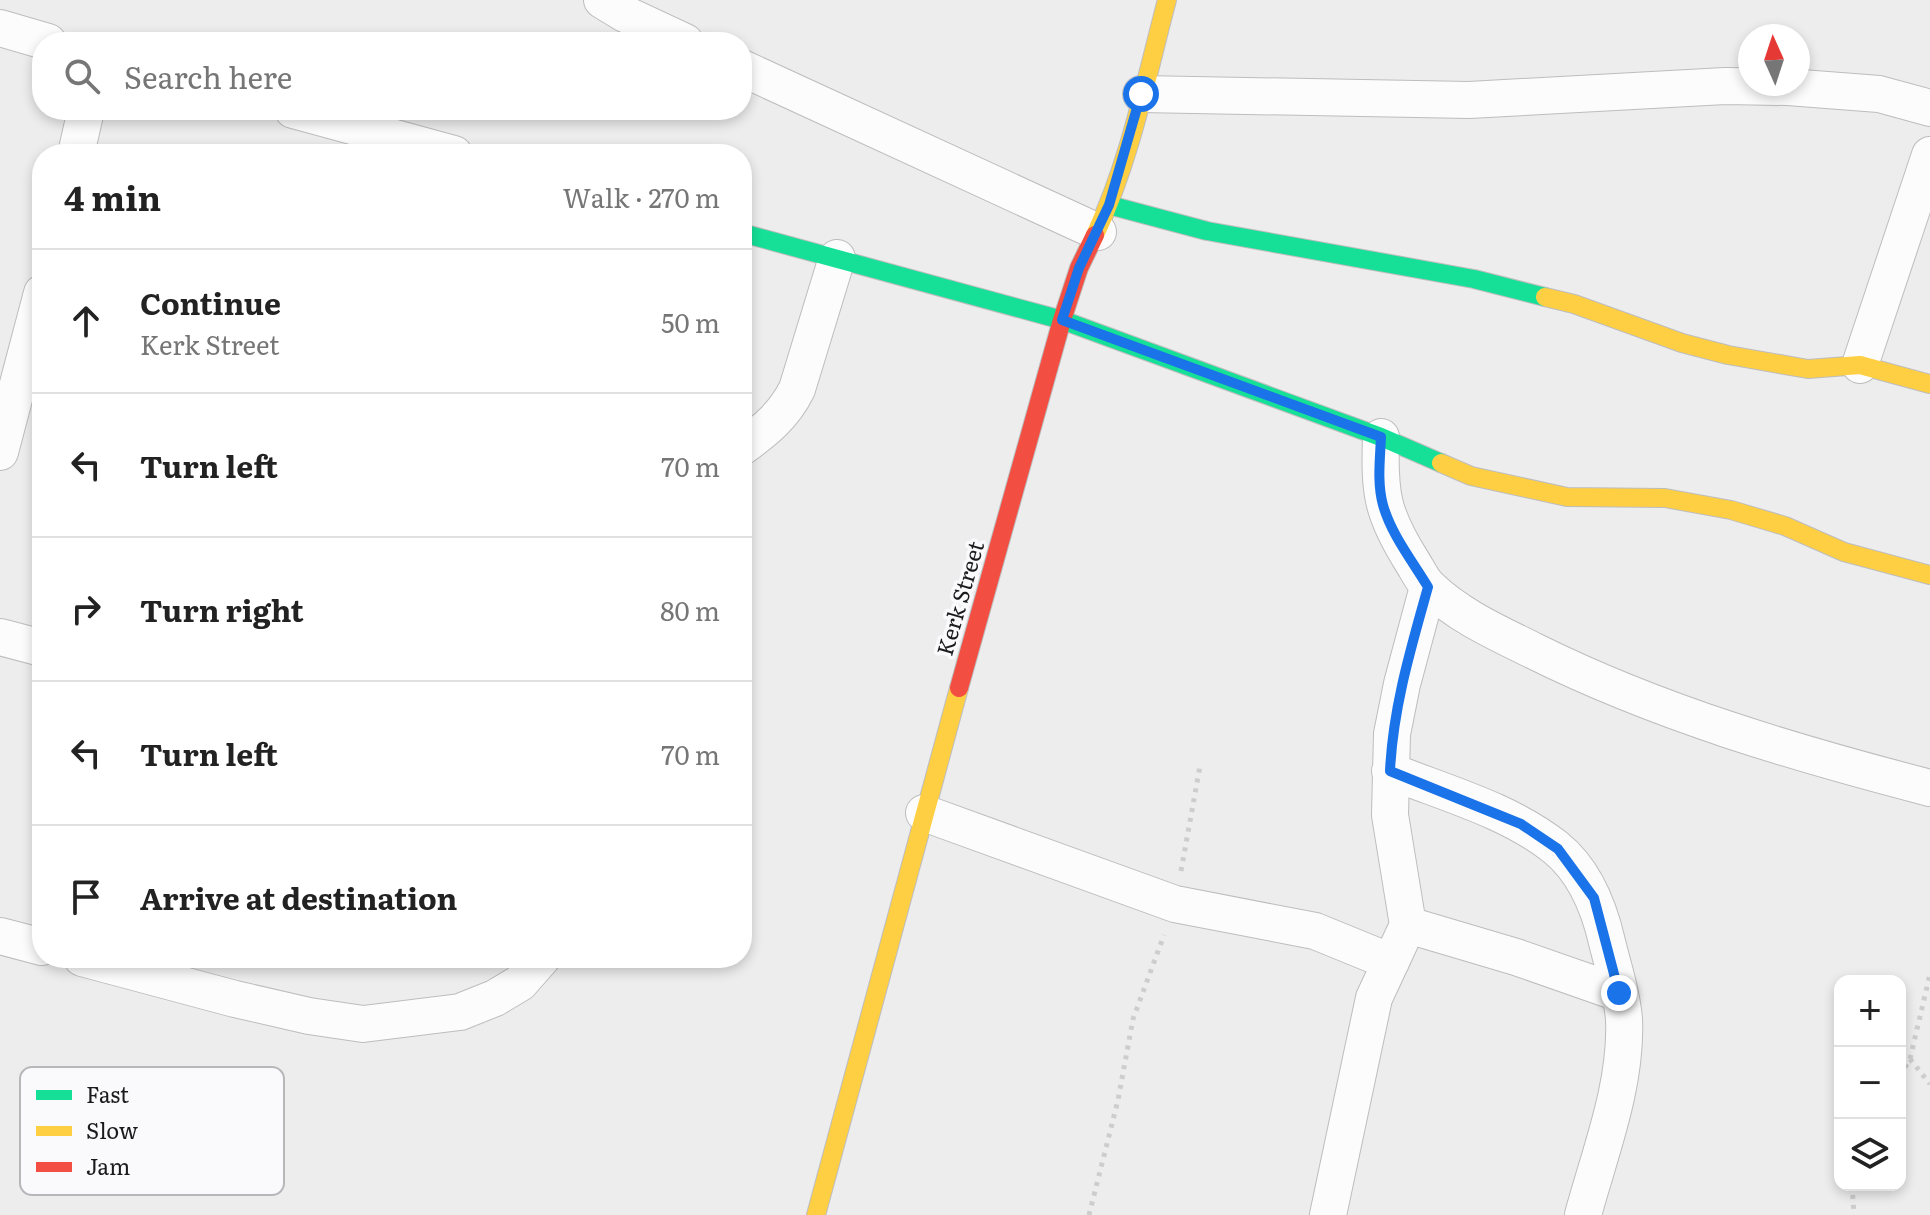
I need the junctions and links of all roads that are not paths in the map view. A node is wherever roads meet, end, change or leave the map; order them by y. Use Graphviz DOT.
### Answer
graph roads {
  1 [pos="602,0"];
  2 [pos="1167,0"];
  3 [pos="0,28"];
  4 [pos="664,32"];
  5 [pos="32,37"];
  6 [pos="752,72"];
  7 [pos="1141,94"];
  8 [pos="1930,108"];
  9 [pos="84,120"];
  10 [pos="330,120"];
  11 [pos="78,144"];
  12 [pos="417,144"];
  13 [pos="1930,155"];
  14 [pos="1103,219"];
  15 [pos="752,236"];
  16 [pos="837,258"];
  17 [pos="32,316"];
  18 [pos="1062,320"];
  19 [pos="24,335"];
  20 [pos="1860,365"];
  21 [pos="1930,384"];
  22 [pos="1381,437"];
  23 [pos="752,439"];
  24 [pos="0,452"];
  25 [pos="1930,575"];
  26 [pos="1428,587"];
  27 [pos="0,637"];
  28 [pos="32,645"];
  29 [pos="1390,771"];
  30 [pos="1930,788"];
  31 [pos="924,813"];
  32 [pos="1408,925"];
  33 [pos="0,936"];
  34 [pos="32,944"];
  35 [pos="1391,962"];
  36 [pos="120,968"];
  37 [pos="533,968"];
  38 [pos="1619,993"];
  39 [pos="816,1215"];
  40 [pos="1328,1215"];
  41 [pos="1583,1215"];
  1 -- 4 [label="street"];
  2 -- 7 [label="street, Kerk Street"];
  3 -- 5 [label="street"];
  6 -- 14 [label="street"];
  7 -- 8 [label="street"];
  7 -- 14 [label="street, Kerk Street"];
  9 -- 11 [label="street"];
  10 -- 12 [label="street"];
  13 -- 20 [label="street"];
  14 -- 18 [label="street, Kerk Street"];
  14 -- 20 [label="street"];
  15 -- 16 [label="street"];
  16 -- 18 [label="street"];
  16 -- 23 [label="street"];
  17 -- 19 [label="street"];
  18 -- 22 [label="street"];
  18 -- 31 [label="street, Kerk Street"];
  19 -- 24 [label="street"];
  20 -- 21 [label="street"];
  22 -- 25 [label="street"];
  22 -- 26 [label="street"];
  26 -- 29 [label="street"];
  26 -- 30 [label="street"];
  27 -- 28 [label="street"];
  29 -- 32 [label="street"];
  29 -- 38 [label="street"];
  31 -- 35 [label="street"];
  31 -- 39 [label="street, Kerk Street"];
  32 -- 35 [label="street"];
  32 -- 38 [label="street"];
  33 -- 34 [label="street"];
  35 -- 40 [label="street"];
  36 -- 37 [label="street"];
  38 -- 41 [label="street"];
}
